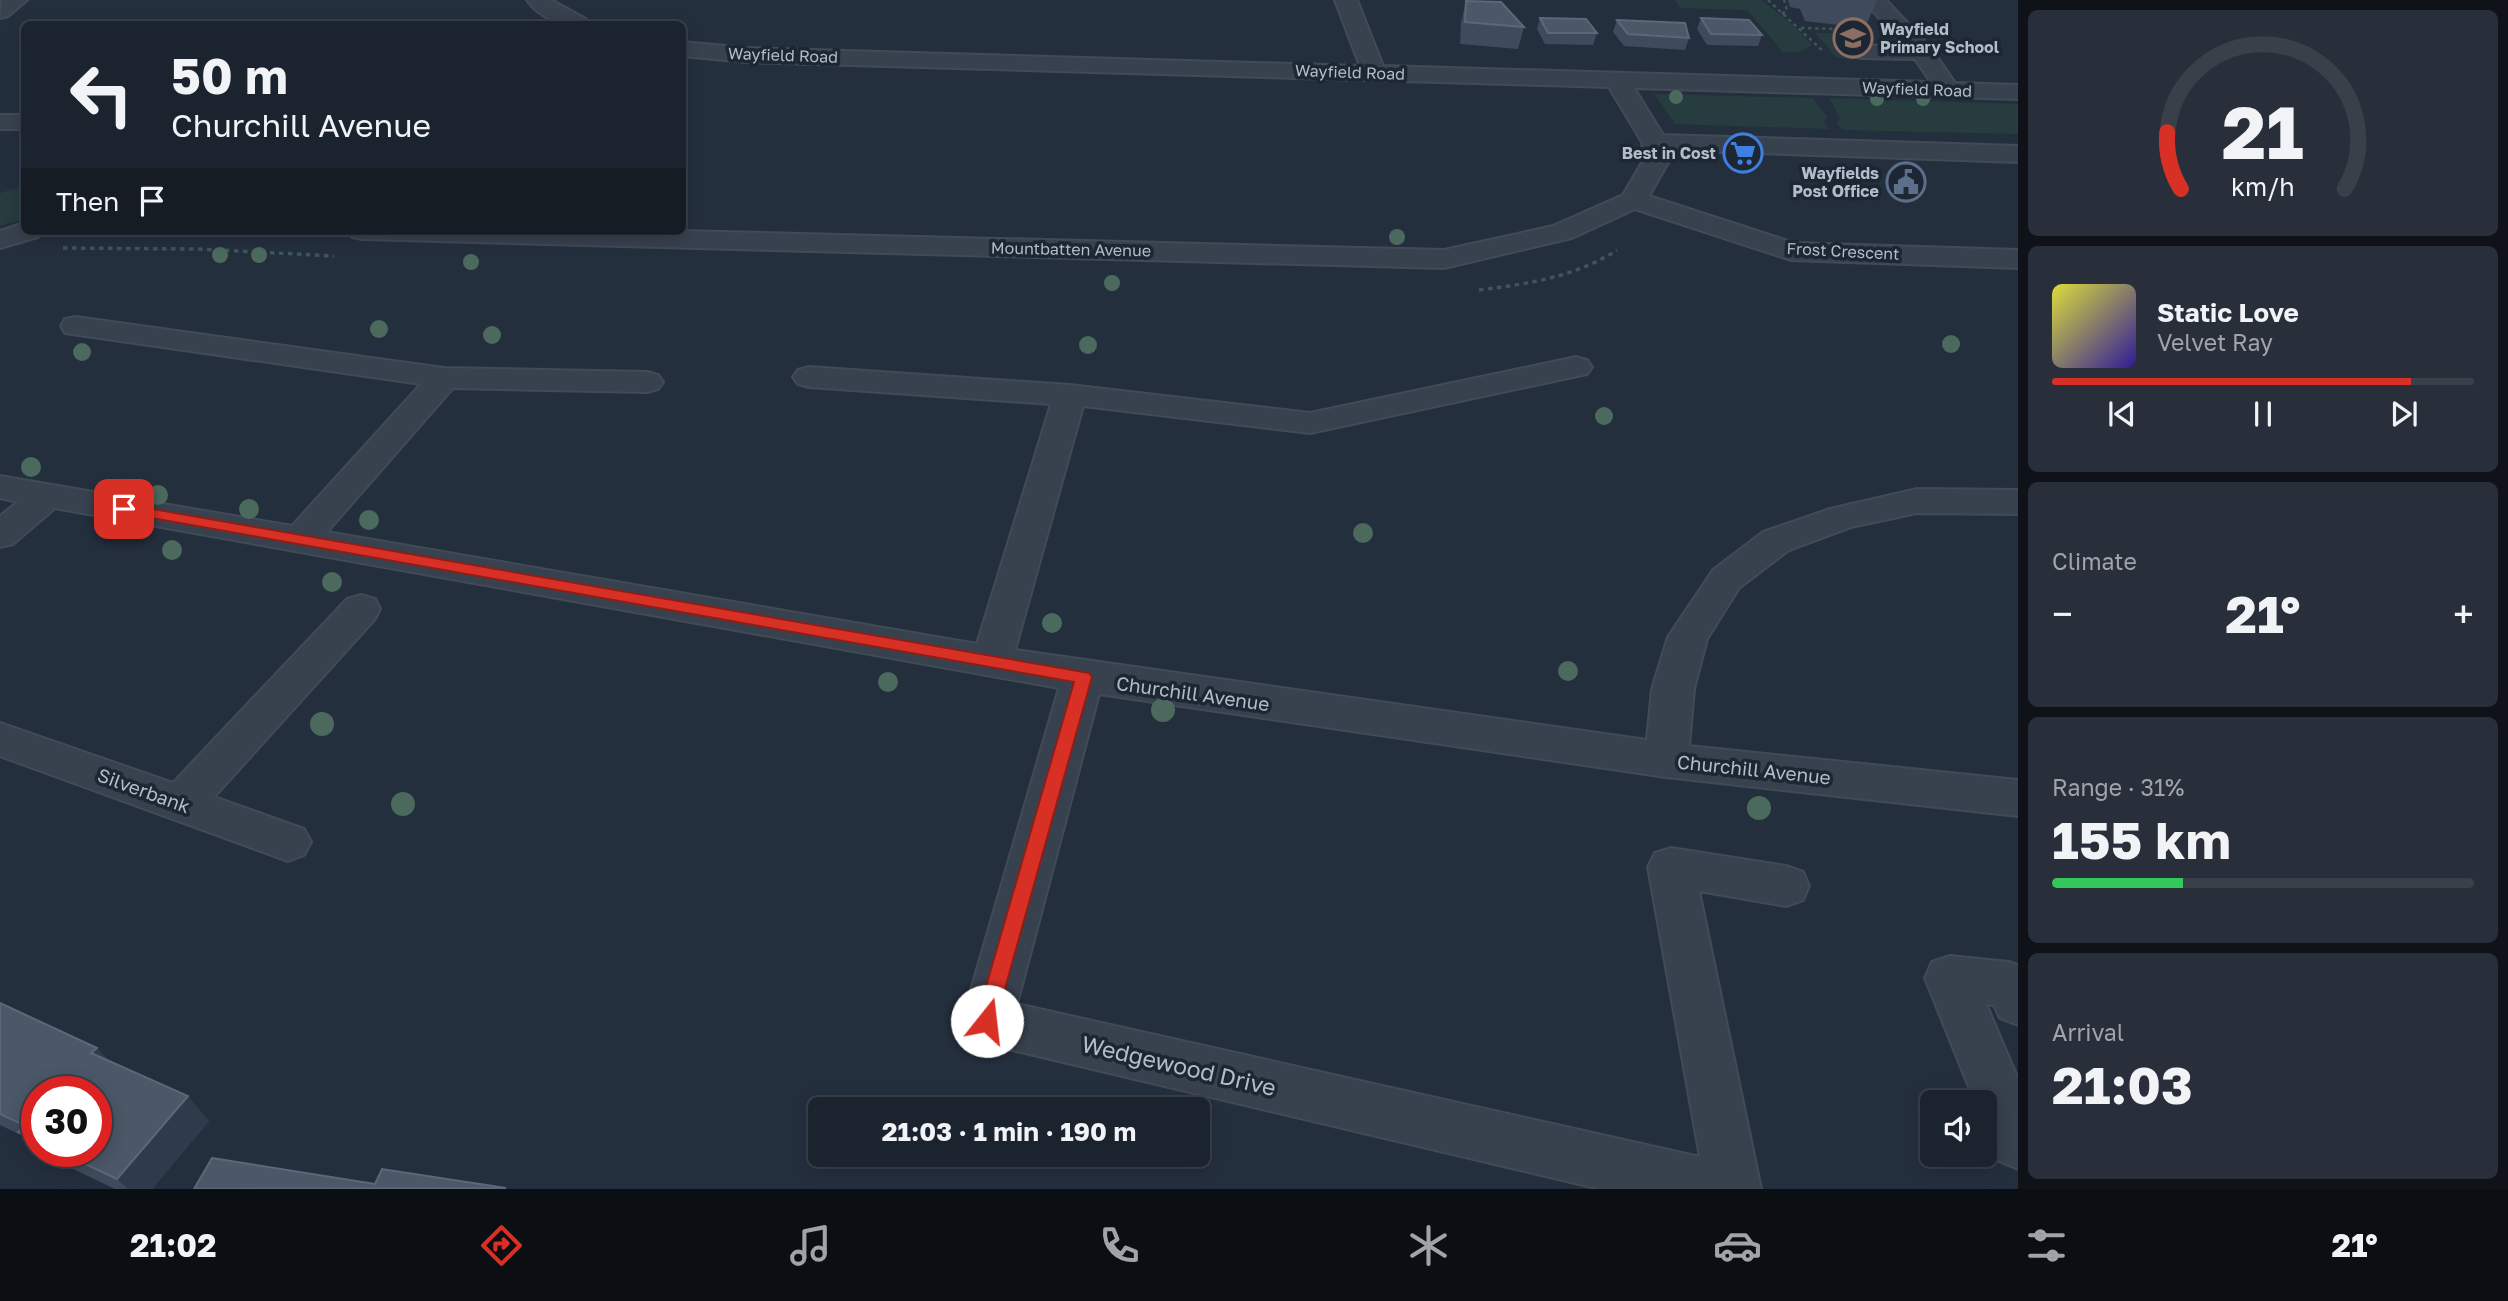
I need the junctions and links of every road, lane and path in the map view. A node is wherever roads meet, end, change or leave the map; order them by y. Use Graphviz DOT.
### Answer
graph roads {
  1 [pos="538,0"];
  2 [pos="1346,0"];
  3 [pos="1769,0"];
  4 [pos="1784,0"];
  5 [pos="1874,0"];
  6 [pos="1782,14"];
  7 [pos="572,21"];
  8 [pos="686,49"];
  9 [pos="1862,51"];
  10 [pos="1922,52"];
  11 [pos="1828,56"];
  12 [pos="1374,73"];
  13 [pos="1617,80"];
  14 [pos="1948,90"];
  15 [pos="2018,92"];
  16 [pos="0,122"];
  17 [pos="21,122"];
  18 [pos="1655,142"];
  19 [pos="2018,154"];
  20 [pos="1633,200"];
  21 [pos="21,233"];
  22 [pos="517,235"];
  23 [pos="0,240"];
  24 [pos="2018,258"];
  25 [pos="76,326"];
  26 [pos="1576,367"];
  27 [pos="809,377"];
  28 [pos="444,378"];
  29 [pos="647,382"];
  30 [pos="1070,395"];
  31 [pos="0,487"];
  32 [pos="49,495"];
  33 [pos="2018,502"];
  34 [pos="0,535"];
  35 [pos="299,541"];
  36 [pos="361,609"];
  37 [pos="992,662"];
  38 [pos="1083,677"];
  39 [pos="0,739"];
  40 [pos="1666,760"];
  41 [pos="2018,799"];
  42 [pos="181,803"];
  43 [pos="288,842"];
  44 [pos="1786,886"];
  45 [pos="2018,1002"];
  46 [pos="2018,1142"];
  47 [pos="1718,1189"];
  48 [pos="1733,1189"];
  1 -- 7 [label="street"];
  2 -- 12 [label="street"];
  3 -- 6 [label="path"];
  4 -- 6 [label="path"];
  5 -- 10 [label="street"];
  6 -- 11 [label="path"];
  8 -- 12 [label="street, Wayfield Road"];
  9 -- 10 [label="street"];
  10 -- 14 [label="street"];
  12 -- 13 [label="street, Wayfield Road"];
  13 -- 14 [label="street, Wayfield Road"];
  13 -- 18 [label="street"];
  14 -- 15 [label="street, Wayfield Road"];
  16 -- 17 [label="street"];
  18 -- 19 [label="street"];
  18 -- 20 [label="street"];
  20 -- 22 [label="street, Mountbatten Avenue"];
  20 -- 24 [label="street, Frost Crescent"];
  21 -- 23 [label="street"];
  25 -- 28 [label="street"];
  26 -- 30 [label="street"];
  27 -- 30 [label="street"];
  28 -- 29 [label="street"];
  28 -- 35 [label="street"];
  30 -- 37 [label="street"];
  31 -- 32 [label="street, Churchill Avenue"];
  32 -- 34 [label="street"];
  32 -- 35 [label="street, Churchill Avenue"];
  33 -- 40 [label="street"];
  35 -- 37 [label="street, Churchill Avenue"];
  36 -- 42 [label="street"];
  37 -- 38 [label="street, Churchill Avenue"];
  38 -- 40 [label="street, Churchill Avenue"];
  38 -- 47 [label="street, Wedgewood Drive"];
  39 -- 42 [label="street, Silverbank"];
  40 -- 41 [label="street, Churchill Avenue"];
  42 -- 43 [label="street, Silverbank"];
  44 -- 48 [label="street"];
  45 -- 46 [label="street"];
}
